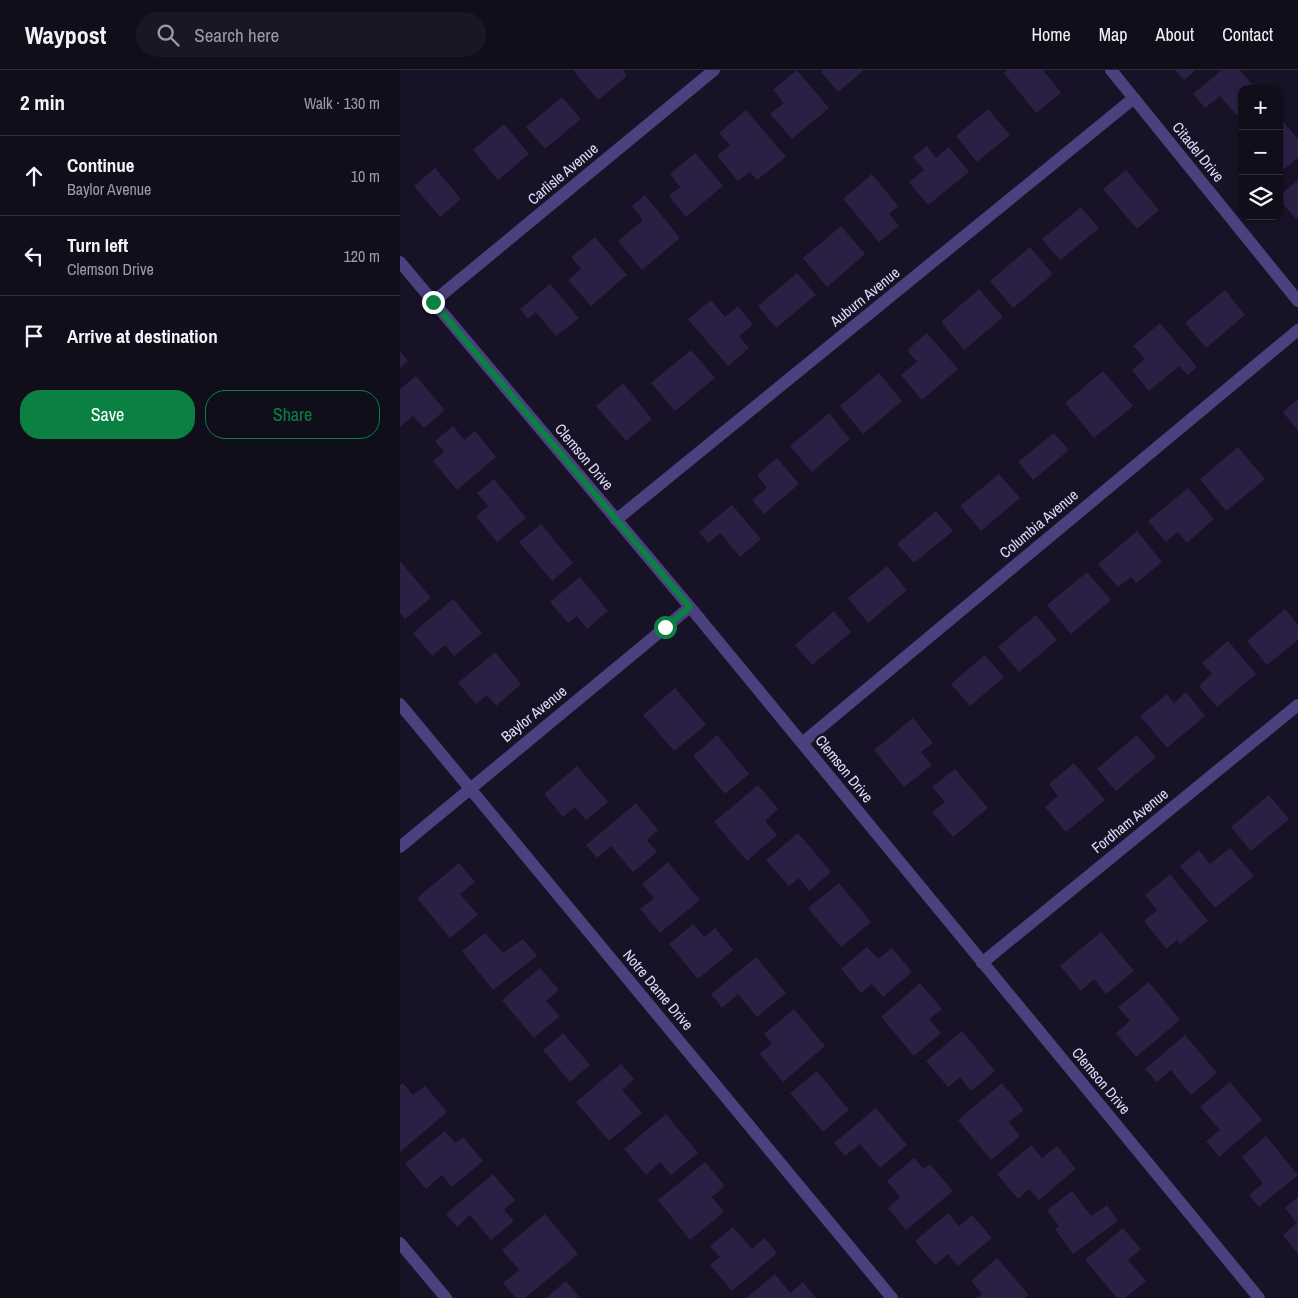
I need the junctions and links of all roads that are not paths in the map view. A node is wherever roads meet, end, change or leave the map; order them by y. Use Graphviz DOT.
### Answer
graph roads {
  1 [pos="714,70"];
  2 [pos="1111,70"];
  3 [pos="1134,98"];
  4 [pos="400,262"];
  5 [pos="1298,300"];
  6 [pos="433,302"];
  7 [pos="1298,330"];
  8 [pos="616,520"];
  9 [pos="690,607"];
  10 [pos="400,704"];
  11 [pos="1298,704"];
  12 [pos="802,743"];
  13 [pos="470,788"];
  14 [pos="400,847"];
  15 [pos="982,963"];
  16 [pos="400,1243"];
  17 [pos="446,1298"];
  18 [pos="892,1298"];
  19 [pos="1259,1298"];
  1 -- 6 [label="street, Carlisle Avenue"];
  2 -- 3 [label="street, Citadel Drive"];
  3 -- 5 [label="street, Citadel Drive"];
  3 -- 8 [label="street, Auburn Avenue"];
  4 -- 6 [label="street, Clemson Drive"];
  6 -- 8 [label="street, Clemson Drive"];
  7 -- 12 [label="street, Columbia Avenue"];
  8 -- 9 [label="street, Clemson Drive"];
  9 -- 12 [label="street, Clemson Drive"];
  9 -- 13 [label="street, Baylor Avenue"];
  10 -- 13 [label="street, Notre Dame Drive"];
  11 -- 15 [label="street, Fordham Avenue"];
  12 -- 15 [label="street, Clemson Drive"];
  13 -- 14 [label="street, Baylor Avenue"];
  13 -- 18 [label="street, Notre Dame Drive"];
  15 -- 19 [label="street, Clemson Drive"];
  16 -- 17 [label="street"];
}
